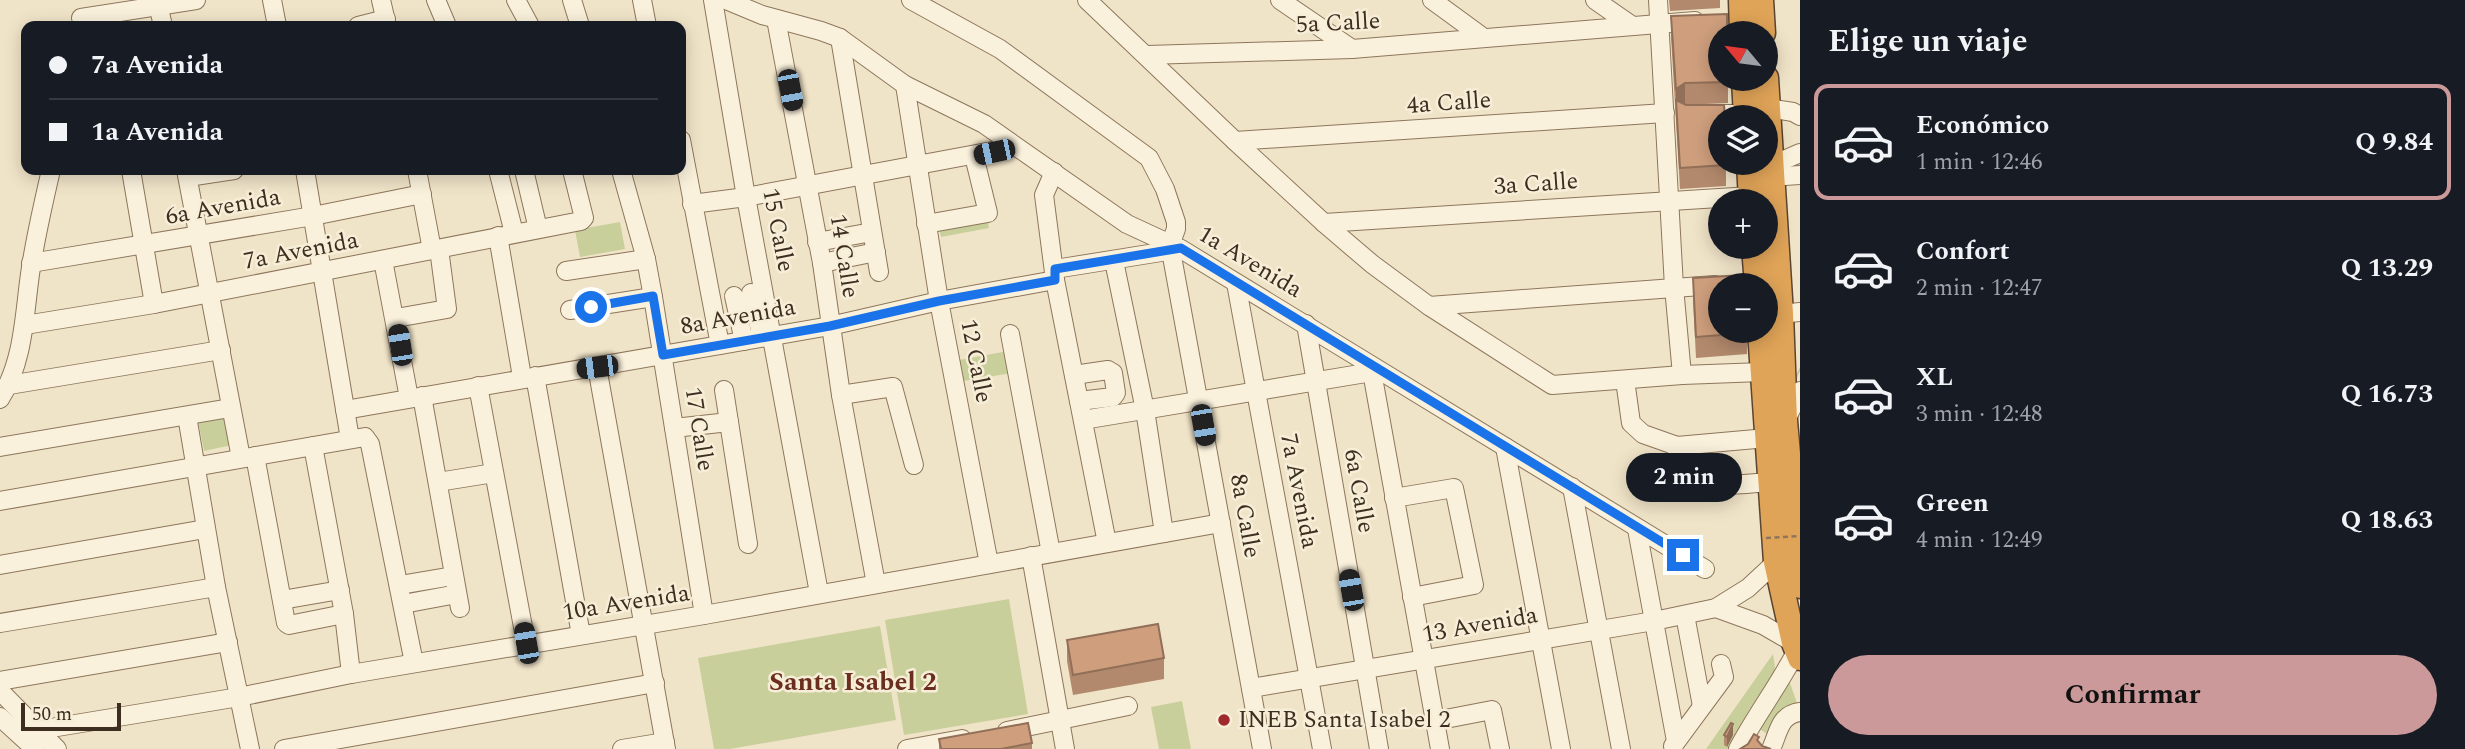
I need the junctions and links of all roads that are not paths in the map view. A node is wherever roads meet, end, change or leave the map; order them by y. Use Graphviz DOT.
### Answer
graph roads {
  1 [pos="195,0"];
  2 [pos="272,0"];
  3 [pos="382,0"];
  4 [pos="436,0"];
  5 [pos="516,0"];
  6 [pos="572,0"];
  7 [pos="642,0"];
  8 [pos="713,0"];
  9 [pos="726,0"];
  10 [pos="911,0"];
  11 [pos="1087,0"];
  12 [pos="1280,0"];
  13 [pos="1432,0"];
  14 [pos="1595,0"];
  15 [pos="1658,0"];
  16 [pos="1762,0"];
  17 [pos="158,3"];
  18 [pos="103,14"];
  19 [pos="81,15"];
  20 [pos="1733,18"];
  21 [pos="776,19"];
  22 [pos="162,21"];
  23 [pos="276,21"];
  24 [pos="386,21"];
  25 [pos="445,21"];
  26 [pos="527,21"];
  27 [pos="578,21"];
  28 [pos="646,21"];
  29 [pos="1763,21"];
  30 [pos="1660,23"];
  31 [pos="1631,25"];
  32 [pos="840,38"];
  33 [pos="1483,38"];
  34 [pos="1352,49"];
  35 [pos="1147,55"];
  36 [pos="905,85"];
  37 [pos="1778,112"];
  38 [pos="1665,113"];
  39 [pos="1708,114"];
  40 [pos="1686,115"];
  41 [pos="1800,116"];
  42 [pos="1235,141"];
  43 [pos="1014,147"];
  44 [pos="1800,153"];
  45 [pos="974,156"];
  46 [pos="917,167"];
  47 [pos="686,169"];
  48 [pos="1054,172"];
  49 [pos="50,175"];
  50 [pos="132,175"];
  51 [pos="187,175"];
  52 [pos="305,175"];
  53 [pos="418,175"];
  54 [pos="499,175"];
  55 [pos="525,175"];
  56 [pos="573,175"];
  57 [pos="622,175"];
  58 [pos="1800,175"];
  59 [pos="862,176"];
  60 [pos="1757,183"];
  61 [pos="808,186"];
  62 [pos="422,194"];
  63 [pos="746,197"];
  64 [pos="1669,200"];
  65 [pos="692,204"];
  66 [pos="313,216"];
  67 [pos="1324,223"];
  68 [pos="926,224"];
  69 [pos="538,229"];
  70 [pos="872,232"];
  71 [pos="198,235"];
  72 [pos="506,235"];
  73 [pos="817,242"];
  74 [pos="144,245"];
  75 [pos="1174,248"];
  76 [pos="436,250"];
  77 [pos="876,252"];
  78 [pos="646,259"];
  79 [pos="383,260"];
  80 [pos="1114,261"];
  81 [pos="32,263"];
  82 [pos="822,263"];
  83 [pos="566,271"];
  84 [pos="879,272"];
  85 [pos="322,273"];
  86 [pos="1055,275"];
  87 [pos="1236,283"];
  88 [pos="1708,286"];
  89 [pos="1674,287"];
  90 [pos="210,293"];
  91 [pos="743,295"];
  92 [pos="653,296"];
  93 [pos="939,301"];
  94 [pos="154,304"];
  95 [pos="1429,306"];
  96 [pos="570,310"];
  97 [pos="1791,313"];
  98 [pos="396,318"];
  99 [pos="1306,324"];
  100 [pos="25,325"];
  101 [pos="830,326"];
  102 [pos="1010,334"];
  103 [pos="760,338"];
  104 [pos="1761,343"];
  105 [pos="720,345"];
  106 [pos="221,350"];
  107 [pos="663,355"];
  108 [pos="597,367"];
  109 [pos="1762,372"];
  110 [pos="1379,374"];
  111 [pos="1074,375"];
  112 [pos="1682,375"];
  113 [pos="528,377"];
  114 [pos="1625,380"];
  115 [pos="1315,381"];
  116 [pos="478,386"];
  117 [pos="724,390"];
  118 [pos="1255,391"];
  119 [pos="1800,391"];
  120 [pos="4,392"];
  121 [pos="841,396"];
  122 [pos="416,397"];
  123 [pos="1079,401"];
  124 [pos="1199,401"];
  125 [pos="230,408"];
  126 [pos="345,410"];
  127 [pos="1145,410"];
  128 [pos="187,416"];
  129 [pos="1083,420"];
  130 [pos="1785,421"];
  131 [pos="729,422"];
  132 [pos="674,428"];
  133 [pos="1767,438"];
  134 [pos="350,439"];
  135 [pos="313,446"];
  136 [pos="1677,446"];
  137 [pos="0,447"];
  138 [pos="1505,447"];
  139 [pos="248,457"];
  140 [pos="914,465"];
  141 [pos="197,468"];
  142 [pos="494,473"];
  143 [pos="438,482"];
  144 [pos="1770,482"];
  145 [pos="1572,487"];
  146 [pos="1394,498"];
  147 [pos="0,501"];
  148 [pos="1221,523"];
  149 [pos="205,529"];
  150 [pos="1637,529"];
  151 [pos="1164,533"];
  152 [pos="1107,543"];
  153 [pos="748,544"];
  154 [pos="1051,553"];
  155 [pos="1031,556"];
  156 [pos="1776,562"];
  157 [pos="989,564"];
  158 [pos="0,565"];
  159 [pos="1706,569"];
  160 [pos="453,576"];
  161 [pos="876,584"];
  162 [pos="400,585"];
  163 [pos="1800,586"];
  164 [pos="216,587"];
  165 [pos="340,590"];
  166 [pos="820,593"];
  167 [pos="1412,597"];
  168 [pos="282,600"];
  169 [pos="403,604"];
  170 [pos="1716,608"];
  171 [pos="344,614"];
  172 [pos="704,615"];
  173 [pos="1685,615"];
  174 [pos="1654,621"];
  175 [pos="0,623"];
  176 [pos="643,624"];
  177 [pos="1598,629"];
  178 [pos="580,635"];
  179 [pos="1541,640"];
  180 [pos="228,642"];
  181 [pos="526,643"];
  182 [pos="1797,650"];
  183 [pos="1424,660"];
  184 [pos="414,663"];
  185 [pos="1721,664"];
  186 [pos="1365,668"];
  187 [pos="351,674"];
  188 [pos="1309,678"];
  189 [pos="0,681"];
  190 [pos="655,682"];
  191 [pos="1251,688"];
  192 [pos="0,691"];
  193 [pos="239,697"];
  194 [pos="1128,706"];
  195 [pos="1702,706"];
  196 [pos="1800,712"];
  197 [pos="0,717"];
  198 [pos="1435,721"];
  199 [pos="1059,722"];
  200 [pos="39,730"];
  201 [pos="1747,731"];
  202 [pos="1673,745"];
  203 [pos="665,746"];
  204 [pos="1772,748"];
  205 [pos="34,749"];
  206 [pos="57,749"];
  207 [pos="250,749"];
  208 [pos="284,749"];
  209 [pos="622,749"];
  210 [pos="907,749"];
  211 [pos="1065,749"];
  212 [pos="1262,749"];
  213 [pos="1322,749"];
  214 [pos="1379,749"];
  215 [pos="1440,749"];
  216 [pos="1500,749"];
  217 [pos="1561,749"];
  218 [pos="1621,749"];
  219 [pos="1738,749"];
  1 -- 17 [label="street"];
  2 -- 23 [label="street"];
  3 -- 24 [label="street"];
  4 -- 25 [label="street"];
  5 -- 26 [label="street"];
  6 -- 27 [label="street"];
  7 -- 28 [label="street"];
  8 -- 63 [label="street, 15 Calle"];
  9 -- 21 [label="street, 1a Avenida"];
  10 -- 75 [label="street, 8a Calle"];
  11 -- 35 [label="street"];
  12 -- 34 [label="street"];
  13 -- 33 [label="street"];
  14 -- 31 [label="street"];
  15 -- 30 [label="street"];
  16 -- 29 [label="highway"];
  17 -- 18 [label="street"];
  17 -- 22 [label="street"];
  18 -- 19 [label="street"];
  20 -- 30 [label="street, 5a Calle"];
  21 -- 32 [label="street, 1a Avenida"];
  21 -- 61 [label="street, 14 Calle"];
  30 -- 31 [label="street, 5a Calle"];
  30 -- 38 [label="street"];
  31 -- 33 [label="street, 5a Calle"];
  32 -- 36 [label="street, 1a Avenida"];
  32 -- 59 [label="street"];
  33 -- 34 [label="street, 5a Calle"];
  34 -- 35 [label="street, 5a Calle"];
  35 -- 42 [label="street"];
  36 -- 43 [label="street, 1a Avenida"];
  36 -- 46 [label="street, 12 Calle"];
  37 -- 41 [label="street"];
  38 -- 42 [label="street, 4a Calle"];
  38 -- 64 [label="street"];
  39 -- 40 [label="street"];
  42 -- 67 [label="street"];
  43 -- 45 [label="street"];
  43 -- 48 [label="street, 1a Avenida"];
  44 -- 60 [label="street"];
  45 -- 46 [label="street"];
  45 -- 68 [label="street"];
  46 -- 59 [label="street"];
  46 -- 68 [label="street, 12 Calle"];
  47 -- 65 [label="street"];
  48 -- 75 [label="street, 1a Avenida"];
  48 -- 86 [label="street"];
  49 -- 81 [label="street"];
  50 -- 74 [label="street"];
  51 -- 71 [label="street"];
  52 -- 66 [label="street"];
  53 -- 62 [label="street"];
  54 -- 72 [label="street"];
  55 -- 69 [label="street"];
  56 -- 69 [label="street, 7a Avenida"];
  57 -- 78 [label="street, 17 Calle"];
  58 -- 60 [label="street"];
  59 -- 61 [label="street"];
  59 -- 70 [label="street"];
  60 -- 64 [label="street, 3a Calle"];
  60 -- 97 [label="highway"];
  61 -- 63 [label="street"];
  61 -- 73 [label="street, 14 Calle"];
  62 -- 66 [label="street, 6a Avenida"];
  62 -- 76 [label="street"];
  63 -- 65 [label="street"];
  63 -- 103 [label="street, 15 Calle"];
  64 -- 67 [label="street, 3a Calle"];
  64 -- 89 [label="street"];
  65 -- 105 [label="street"];
  66 -- 71 [label="street, 6a Avenida"];
  66 -- 85 [label="street"];
  67 -- 95 [label="street"];
  68 -- 93 [label="street, 12 Calle"];
  69 -- 72 [label="street, 7a Avenida"];
  70 -- 73 [label="street"];
  70 -- 77 [label="street"];
  71 -- 74 [label="street, 6a Avenida"];
  71 -- 90 [label="street"];
  72 -- 76 [label="street, 7a Avenida"];
  72 -- 113 [label="street"];
  73 -- 82 [label="street, 14 Calle"];
  74 -- 81 [label="street, 6a Avenida"];
  74 -- 94 [label="street"];
  75 -- 80 [label="street, 8a Avenida"];
  75 -- 87 [label="street, 1a Avenida"];
  75 -- 124 [label="street, 8a Calle"];
  76 -- 79 [label="street, 7a Avenida"];
  76 -- 98 [label="street"];
  77 -- 82 [label="street"];
  77 -- 84 [label="street"];
  78 -- 83 [label="street"];
  78 -- 92 [label="street, 17 Calle"];
  79 -- 85 [label="street, 7a Avenida"];
  79 -- 98 [label="street"];
  80 -- 86 [label="street, 8a Avenida"];
  80 -- 127 [label="street"];
  81 -- 100 [label="street"];
  82 -- 101 [label="street, 14 Calle"];
  85 -- 90 [label="street, 7a Avenida"];
  85 -- 126 [label="street"];
  86 -- 93 [label="street, 8a Avenida"];
  86 -- 111 [label="street"];
  87 -- 99 [label="street, 1a Avenida"];
  87 -- 118 [label="street, 7a Avenida"];
  88 -- 89 [label="street"];
  89 -- 95 [label="street"];
  89 -- 112 [label="street"];
  90 -- 94 [label="street, 7a Avenida"];
  90 -- 106 [label="street"];
  91 -- 103 [label="street"];
  92 -- 96 [label="street"];
  92 -- 107 [label="street, 17 Calle"];
  93 -- 101 [label="street, 8a Avenida"];
  93 -- 157 [label="street, 12 Calle"];
  94 -- 100 [label="street, 7a Avenida"];
  95 -- 114 [label="street"];
  97 -- 130 [label="highway"];
  98 -- 122 [label="street"];
  99 -- 110 [label="street, 1a Avenida"];
  99 -- 115 [label="street, 6a Calle"];
  100 -- 120 [label="street"];
  101 -- 103 [label="street, 8a Avenida"];
  101 -- 121 [label="street, 14 Calle"];
  102 -- 154 [label="street"];
  103 -- 105 [label="street, 8a Avenida"];
  103 -- 166 [label="street, 15 Calle"];
  104 -- 109 [label="highway"];
  105 -- 107 [label="street, 8a Avenida"];
  106 -- 120 [label="street"];
  106 -- 125 [label="street"];
  107 -- 108 [label="street, 8a Avenida"];
  107 -- 132 [label="street, 17 Calle"];
  108 -- 113 [label="street, 8a Avenida"];
  108 -- 176 [label="street"];
  109 -- 112 [label="street"];
  109 -- 133 [label="highway"];
  110 -- 115 [label="street"];
  110 -- 138 [label="street, 1a Avenida"];
  110 -- 146 [label="street"];
  111 -- 123 [label="street"];
  111 -- 123 [label="street"];
  112 -- 114 [label="street"];
  113 -- 116 [label="street, 8a Avenida"];
  113 -- 178 [label="street"];
  114 -- 136 [label="street"];
  115 -- 118 [label="street"];
  115 -- 186 [label="street, 6a Calle"];
  116 -- 122 [label="street, 8a Avenida"];
  116 -- 142 [label="street"];
  117 -- 131 [label="street"];
  118 -- 124 [label="street"];
  118 -- 188 [label="street, 7a Avenida"];
  119 -- 130 [label="street"];
  121 -- 140 [label="street"];
  121 -- 161 [label="street, 14 Calle"];
  122 -- 126 [label="street, 8a Avenida"];
  122 -- 143 [label="street"];
  123 -- 129 [label="street"];
  124 -- 127 [label="street"];
  124 -- 148 [label="street, 8a Calle"];
  125 -- 128 [label="street"];
  125 -- 139 [label="street"];
  126 -- 134 [label="street"];
  127 -- 129 [label="street"];
  127 -- 151 [label="street"];
  128 -- 137 [label="street"];
  128 -- 141 [label="street"];
  129 -- 152 [label="street"];
  130 -- 163 [label="highway"];
  131 -- 132 [label="street"];
  131 -- 153 [label="street"];
  132 -- 172 [label="street, 17 Calle"];
  133 -- 136 [label="street"];
  133 -- 144 [label="highway"];
  134 -- 135 [label="street"];
  134 -- 162 [label="street"];
  135 -- 139 [label="street"];
  135 -- 165 [label="street"];
  136 -- 144 [label="street"];
  138 -- 145 [label="street, 1a Avenida"];
  138 -- 179 [label="street"];
  139 -- 141 [label="street"];
  139 -- 168 [label="street"];
  141 -- 147 [label="street"];
  141 -- 149 [label="street"];
  142 -- 143 [label="street"];
  142 -- 181 [label="street"];
  143 -- 160 [label="street"];
  144 -- 156 [label="highway"];
  145 -- 150 [label="street, 1a Avenida"];
  145 -- 177 [label="street"];
  146 -- 167 [label="street"];
  146 -- 167 [label="street"];
  148 -- 151 [label="street, 10a Avenida"];
  148 -- 191 [label="street, 8a Calle"];
  149 -- 158 [label="street"];
  149 -- 164 [label="street"];
  150 -- 159 [label="street, 1a Avenida"];
  150 -- 174 [label="street"];
  151 -- 152 [label="street, 10a Avenida"];
  152 -- 154 [label="street, 10a Avenida"];
  154 -- 155 [label="street, 10a Avenida"];
  155 -- 157 [label="street, 10a Avenida"];
  155 -- 199 [label="street"];
  156 -- 170 [label="street, 13 Avenida"];
  156 -- 182 [label="highway"];
  157 -- 161 [label="street, 10a Avenida"];
  160 -- 162 [label="street"];
  160 -- 169 [label="street"];
  161 -- 166 [label="street, 10a Avenida"];
  162 -- 169 [label="street"];
  164 -- 175 [label="street"];
  164 -- 180 [label="street"];
  165 -- 168 [label="street"];
  165 -- 171 [label="street"];
  166 -- 172 [label="street, 10a Avenida"];
  167 -- 183 [label="street"];
  168 -- 171 [label="street"];
  169 -- 184 [label="street"];
  170 -- 173 [label="street, 13 Avenida"];
  170 -- 182 [label="street"];
  171 -- 187 [label="street"];
  172 -- 176 [label="street, 10a Avenida"];
  173 -- 174 [label="street, 13 Avenida"];
  173 -- 195 [label="street"];
  174 -- 177 [label="street, 13 Avenida"];
  174 -- 202 [label="street"];
  176 -- 178 [label="street, 10a Avenida"];
  176 -- 190 [label="street"];
  177 -- 179 [label="street, 13 Avenida"];
  177 -- 218 [label="street"];
  178 -- 181 [label="street, 10a Avenida"];
  179 -- 183 [label="street, 13 Avenida"];
  179 -- 217 [label="street"];
  180 -- 189 [label="street"];
  180 -- 193 [label="street"];
  181 -- 184 [label="street, 10a Avenida"];
  182 -- 201 [label="street"];
  183 -- 186 [label="street, 13 Avenida"];
  183 -- 198 [label="street"];
  184 -- 187 [label="street, 10a Avenida"];
  185 -- 195 [label="street"];
  186 -- 188 [label="street, 13 Avenida"];
  186 -- 214 [label="street, 6a Calle"];
  187 -- 193 [label="street, 10a Avenida"];
  188 -- 191 [label="street, 13 Avenida"];
  188 -- 213 [label="street, 7a Avenida"];
  190 -- 203 [label="street"];
  190 -- 208 [label="street"];
  191 -- 212 [label="street, 8a Calle"];
  192 -- 200 [label="street"];
  193 -- 200 [label="street, 10a Avenida"];
  193 -- 207 [label="street"];
  194 -- 199 [label="street"];
  195 -- 202 [label="street"];
  196 -- 204 [label="street"];
  197 -- 205 [label="street"];
  198 -- 215 [label="street"];
  198 -- 216 [label="street"];
  199 -- 210 [label="street"];
  199 -- 211 [label="street"];
  200 -- 206 [label="street"];
  201 -- 204 [label="street"];
  201 -- 219 [label="street"];
  203 -- 209 [label="street"];
}
